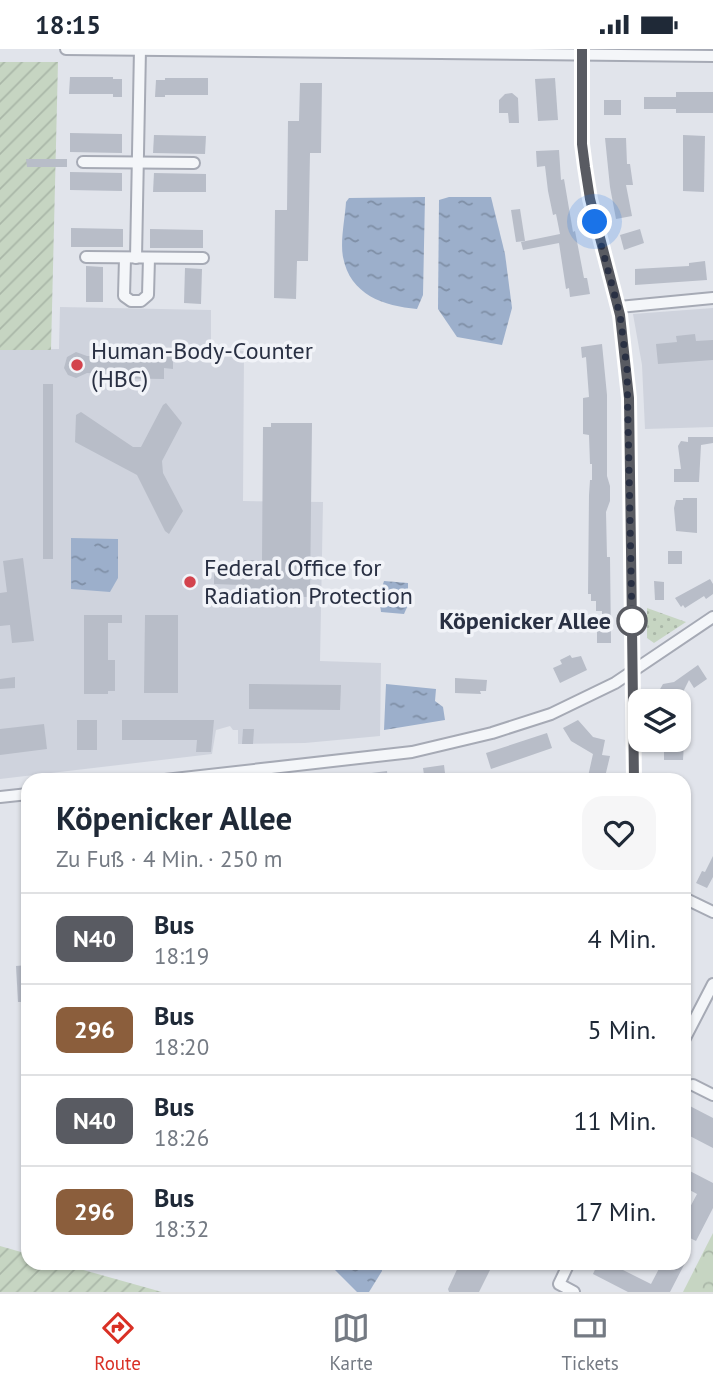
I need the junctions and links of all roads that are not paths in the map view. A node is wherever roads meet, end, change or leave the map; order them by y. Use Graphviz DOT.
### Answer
graph roads {
  1 [pos="66,49"];
  2 [pos="139,49"];
  3 [pos="582,52"];
  4 [pos="713,56"];
  5 [pos="83,162"];
  6 [pos="138,163"];
  7 [pos="194,163"];
  8 [pos="86,257"];
  9 [pos="130,258"];
  10 [pos="149,258"];
  11 [pos="204,258"];
  12 [pos="713,298"];
  13 [pos="618,307"];
  14 [pos="713,617"];
  15 [pos="633,671"];
  16 [pos="225,773"];
  17 [pos="634,773"];
  18 [pos="21,795"];
  19 [pos="0,797"];
  20 [pos="691,901"];
  21 [pos="713,912"];
  22 [pos="713,984"];
  23 [pos="691,1026"];
  24 [pos="693,1085"];
  25 [pos="713,1095"];
  26 [pos="566,1270"];
  27 [pos="573,1292"];
  1 -- 2 [label="street"];
  2 -- 3 [label="street"];
  2 -- 6 [label="street"];
  3 -- 4 [label="street"];
  3 -- 13 [label="street"];
  5 -- 6 [label="street"];
  6 -- 7 [label="street"];
  6 -- 9 [label="street"];
  8 -- 9 [label="street"];
  9 -- 10 [label="street"];
  9 -- 10 [label="street"];
  10 -- 11 [label="street"];
  12 -- 13 [label="street"];
  13 -- 15 [label="street"];
  14 -- 15 [label="street"];
  15 -- 16 [label="street"];
  15 -- 17 [label="street"];
  18 -- 19 [label="street"];
  20 -- 21 [label="street"];
  22 -- 23 [label="street"];
  24 -- 25 [label="street"];
  26 -- 27 [label="street"];
}
